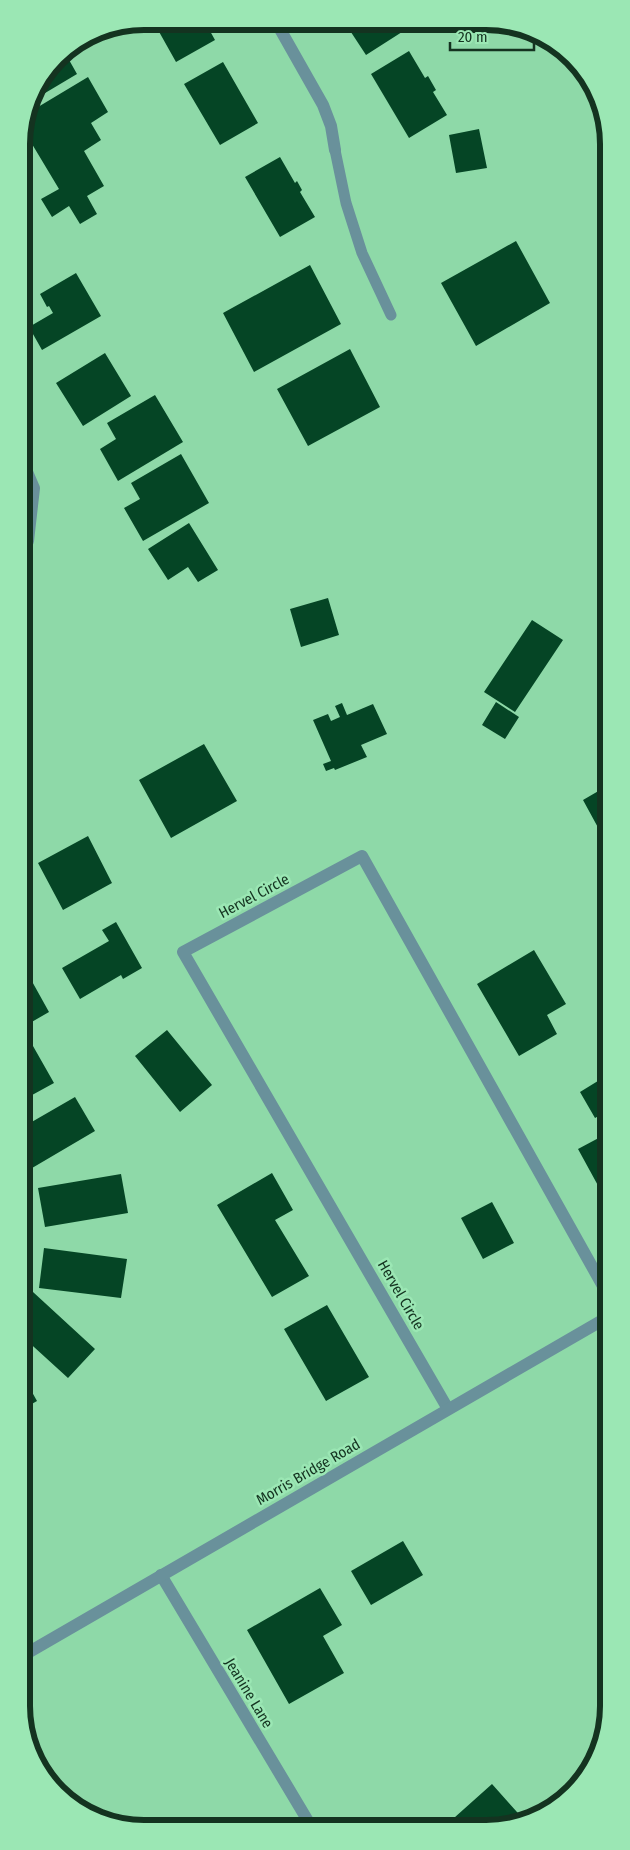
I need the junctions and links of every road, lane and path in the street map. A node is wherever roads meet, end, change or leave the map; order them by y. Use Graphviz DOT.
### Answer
graph roads {
  1 [pos="281,30"];
  2 [pos="335,150"];
  3 [pos="391,316"];
  4 [pos="30,479"];
  5 [pos="30,523"];
  6 [pos="600,1281"];
  7 [pos="600,1322"];
  8 [pos="448,1409"];
  9 [pos="161,1575"];
  10 [pos="30,1651"];
  11 [pos="307,1820"];
  1 -- 2 [label="street"];
  2 -- 3 [label="lane"];
  4 -- 5 [label="street"];
  6 -- 8 [label="street, Hervel Circle"];
  7 -- 8 [label="street, Morris Bridge Road"];
  8 -- 9 [label="street, Morris Bridge Road"];
  9 -- 10 [label="street, Morris Bridge Road"];
  9 -- 11 [label="street, Jeanine Lane"];
}
